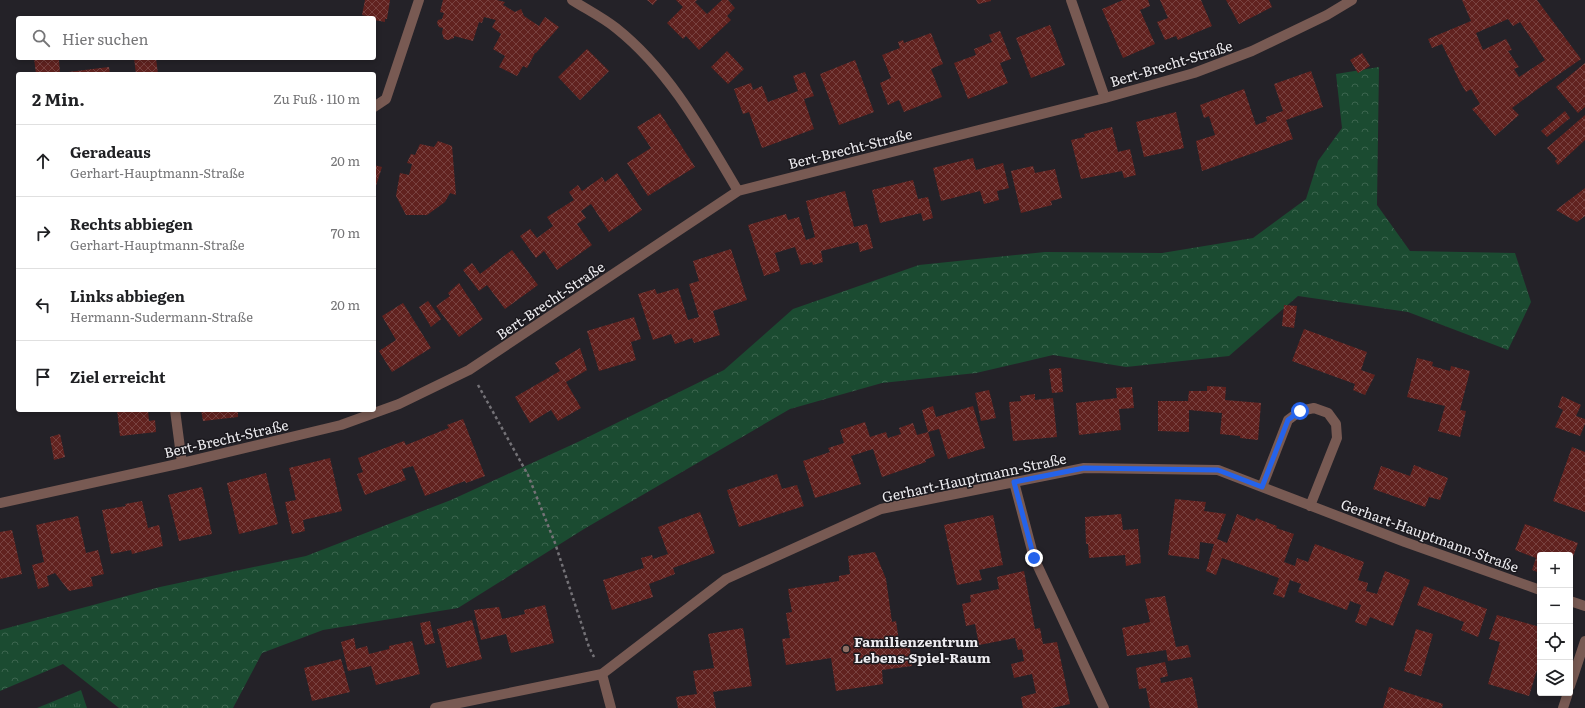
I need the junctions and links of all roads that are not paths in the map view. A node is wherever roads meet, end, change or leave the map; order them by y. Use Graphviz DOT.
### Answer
graph roads {
  1 [pos="419,0"];
  2 [pos="572,0"];
  3 [pos="1071,0"];
  4 [pos="1352,0"];
  5 [pos="1105,98"];
  6 [pos="376,106"];
  7 [pos="738,191"];
  8 [pos="175,412"];
  9 [pos="182,463"];
  10 [pos="1014,482"];
  11 [pos="1262,487"];
  12 [pos="0,503"];
  13 [pos="1310,506"];
  14 [pos="1537,589"];
  15 [pos="1573,602"];
  16 [pos="1585,606"];
  17 [pos="1585,641"];
  18 [pos="602,674"];
  19 [pos="1573,677"];
  20 [pos="1567,696"];
  21 [pos="435,708"];
  22 [pos="611,708"];
  23 [pos="1104,708"];
  24 [pos="1563,708"];
  1 -- 6 [label="street"];
  2 -- 7 [label="street"];
  3 -- 5 [label="street, Bert-Brecht-Straße"];
  4 -- 5 [label="street, Bert-Brecht-Straße"];
  5 -- 7 [label="street, Bert-Brecht-Straße"];
  7 -- 9 [label="street, Bert-Brecht-Straße"];
  8 -- 9 [label="street"];
  9 -- 12 [label="street, Bert-Brecht-Straße"];
  10 -- 11 [label="street, Gerhart-Hauptmann-Straße"];
  10 -- 18 [label="street, Gerhart-Hauptmann-Straße"];
  10 -- 23 [label="street"];
  11 -- 13 [label="street, Gerhart-Hauptmann-Straße"];
  11 -- 13 [label="street"];
  13 -- 14 [label="street, Gerhart-Hauptmann-Straße"];
  15 -- 16 [label="street"];
  17 -- 19 [label="street"];
  18 -- 21 [label="street"];
  18 -- 22 [label="street"];
  20 -- 24 [label="street"];
}
